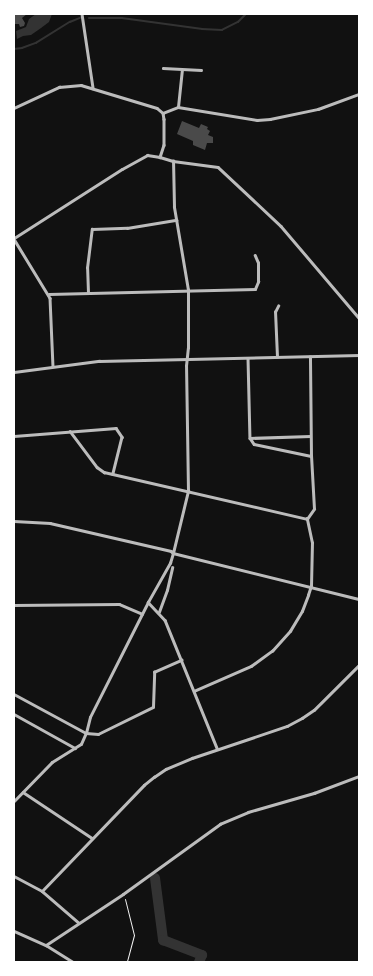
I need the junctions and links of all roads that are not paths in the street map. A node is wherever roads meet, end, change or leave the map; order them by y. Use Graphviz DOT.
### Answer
graph roads {
  1 [pos="82,14"];
  2 [pos="163,68"];
  3 [pos="182,70"];
  4 [pos="201,70"];
  5 [pos="93,88"];
  6 [pos="359,94"];
  7 [pos="178,107"];
  8 [pos="14,108"];
  9 [pos="163,113"];
  10 [pos="160,157"];
  11 [pos="173,161"];
  12 [pos="176,220"];
  13 [pos="14,239"];
  14 [pos="255,256"];
  15 [pos="188,290"];
  16 [pos="88,293"];
  17 [pos="49,294"];
  18 [pos="278,306"];
  19 [pos="359,318"];
  20 [pos="359,355"];
  21 [pos="277,357"];
  22 [pos="310,357"];
  23 [pos="248,358"];
  24 [pos="187,359"];
  25 [pos="53,366"];
  26 [pos="14,372"];
  27 [pos="70,431"];
  28 [pos="14,436"];
  29 [pos="310,436"];
  30 [pos="250,438"];
  31 [pos="311,456"];
  32 [pos="113,474"];
  33 [pos="188,491"];
  34 [pos="307,519"];
  35 [pos="14,520"];
  36 [pos="173,553"];
  37 [pos="172,568"];
  38 [pos="311,586"];
  39 [pos="359,599"];
  40 [pos="148,602"];
  41 [pos="14,605"];
  42 [pos="159,612"];
  43 [pos="142,614"];
  44 [pos="181,660"];
  45 [pos="359,665"];
  46 [pos="194,691"];
  47 [pos="14,694"];
  48 [pos="14,714"];
  49 [pos="86,734"];
  50 [pos="75,748"];
  51 [pos="217,748"];
  52 [pos="359,776"];
  53 [pos="23,792"];
  54 [pos="14,801"];
  55 [pos="92,838"];
  56 [pos="14,876"];
  57 [pos="42,891"];
  58 [pos="78,922"];
  59 [pos="14,931"];
  60 [pos="46,945"];
  61 [pos="73,962"];
  1 -- 5 [label="street"];
  2 -- 3 [label="street"];
  3 -- 4 [label="street"];
  3 -- 7 [label="street"];
  5 -- 8 [label="street"];
  5 -- 9 [label="street"];
  6 -- 7 [label="street"];
  7 -- 9 [label="street"];
  9 -- 10 [label="street"];
  10 -- 11 [label="street"];
  10 -- 13 [label="street"];
  11 -- 12 [label="street"];
  11 -- 19 [label="street"];
  12 -- 15 [label="street"];
  12 -- 16 [label="street"];
  13 -- 17 [label="street"];
  14 -- 15 [label="street"];
  15 -- 16 [label="street"];
  15 -- 24 [label="street"];
  16 -- 17 [label="street"];
  17 -- 25 [label="street"];
  18 -- 21 [label="street"];
  20 -- 22 [label="street"];
  21 -- 22 [label="street"];
  21 -- 23 [label="street"];
  22 -- 29 [label="street"];
  23 -- 24 [label="street"];
  23 -- 30 [label="street"];
  24 -- 25 [label="street"];
  24 -- 33 [label="street"];
  25 -- 26 [label="street"];
  27 -- 28 [label="street"];
  27 -- 32 [label="street"];
  27 -- 32 [label="street"];
  29 -- 30 [label="street"];
  29 -- 31 [label="street"];
  30 -- 31 [label="street"];
  31 -- 34 [label="street"];
  32 -- 33 [label="street"];
  33 -- 34 [label="street"];
  33 -- 36 [label="street"];
  34 -- 38 [label="street"];
  35 -- 36 [label="street"];
  36 -- 38 [label="street"];
  36 -- 40 [label="street"];
  37 -- 42 [label="street"];
  38 -- 39 [label="street"];
  38 -- 46 [label="street"];
  40 -- 42 [label="street"];
  40 -- 43 [label="street"];
  41 -- 43 [label="street"];
  42 -- 44 [label="street"];
  43 -- 49 [label="street"];
  44 -- 46 [label="street"];
  44 -- 49 [label="street"];
  45 -- 51 [label="street"];
  46 -- 51 [label="street"];
  47 -- 49 [label="street"];
  48 -- 50 [label="street"];
  49 -- 50 [label="street"];
  50 -- 53 [label="street"];
  51 -- 55 [label="street"];
  52 -- 58 [label="street"];
  53 -- 54 [label="street"];
  53 -- 55 [label="street"];
  55 -- 57 [label="street"];
  56 -- 57 [label="street"];
  57 -- 58 [label="street"];
  58 -- 60 [label="street"];
  59 -- 60 [label="street"];
  60 -- 61 [label="street"];
}
